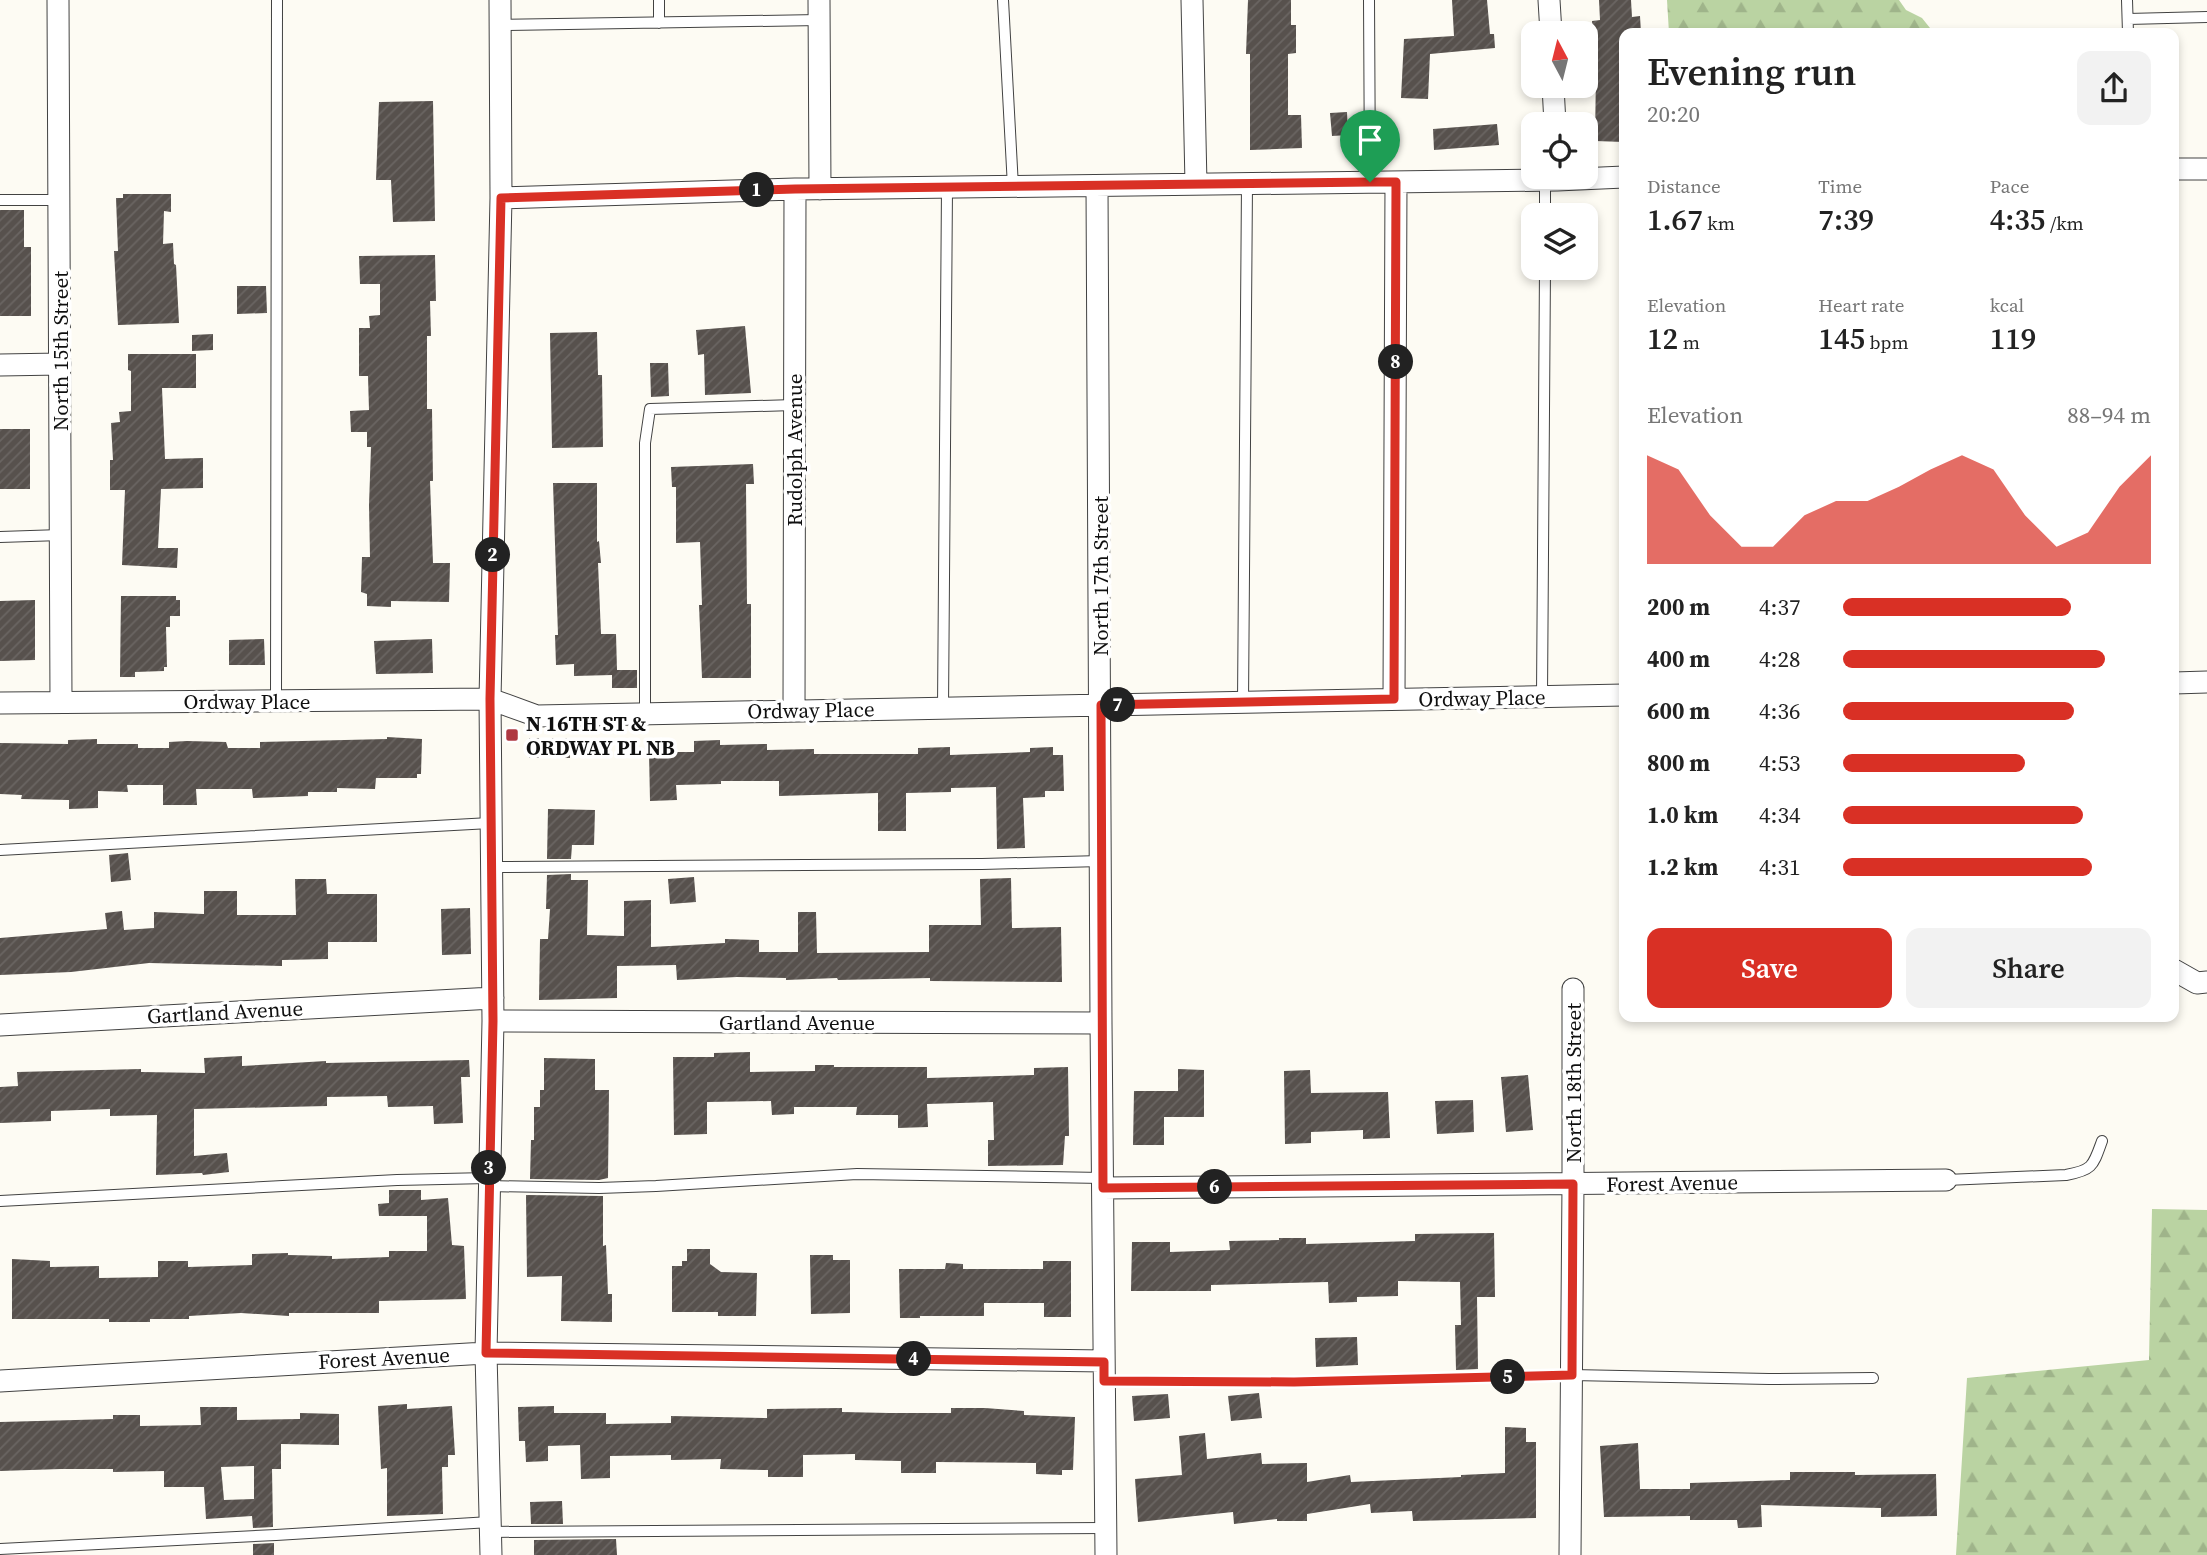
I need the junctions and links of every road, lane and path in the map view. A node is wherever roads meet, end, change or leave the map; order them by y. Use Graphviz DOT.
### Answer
graph roads {
  1 [pos="58,0"];
  2 [pos="277,0"];
  3 [pos="500,0"];
  4 [pos="659,0"];
  5 [pos="1003,0"];
  6 [pos="1192,0"];
  7 [pos="1369,0"];
  8 [pos="1549,0"];
  9 [pos="2127,0"];
  10 [pos="819,10"];
  11 [pos="2207,17"];
  12 [pos="2128,19"];
  13 [pos="1550,21"];
  14 [pos="659,23"];
  15 [pos="500,25"];
  16 [pos="2128,28"];
  17 [pos="2179,169"];
  18 [pos="2207,169"];
  19 [pos="1619,177"];
  20 [pos="1598,178"];
  21 [pos="1521,180"];
  22 [pos="1370,182"];
  23 [pos="1396,182"];
  24 [pos="1196,184"];
  25 [pos="1247,184"];
  26 [pos="1097,186"];
  27 [pos="1013,187"];
  28 [pos="947,188"];
  29 [pos="795,189"];
  30 [pos="820,189"];
  31 [pos="501,198"];
  32 [pos="0,200"];
  33 [pos="59,200"];
  34 [pos="1545,280"];
  35 [pos="60,364"];
  36 [pos="0,365"];
  37 [pos="794,405"];
  38 [pos="61,534"];
  39 [pos="0,537"];
  40 [pos="2207,682"];
  41 [pos="2179,683"];
  42 [pos="1619,695"];
  43 [pos="1542,696"];
  44 [pos="490,699"];
  45 [pos="1394,699"];
  46 [pos="276,700"];
  47 [pos="61,702"];
  48 [pos="1242,702"];
  49 [pos="0,703"];
  50 [pos="1101,705"];
  51 [pos="943,708"];
  52 [pos="794,711"];
  53 [pos="645,713"];
  54 [pos="490,824"];
  55 [pos="0,850"];
  56 [pos="1101,861"];
  57 [pos="490,867"];
  58 [pos="2179,973"];
  59 [pos="2207,982"];
  60 [pos="1573,989"];
  61 [pos="493,998"];
  62 [pos="493,1021"];
  63 [pos="1101,1023"];
  64 [pos="0,1025"];
  65 [pos="2102,1141"];
  66 [pos="1946,1180"];
  67 [pos="488,1182"];
  68 [pos="1103,1183"];
  69 [pos="1573,1184"];
  70 [pos="0,1201"];
  71 [pos="486,1353"];
  72 [pos="1104,1371"];
  73 [pos="1572,1375"];
  74 [pos="1873,1378"];
  75 [pos="0,1381"];
  76 [pos="490,1527"];
  77 [pos="1105,1528"];
  78 [pos="0,1549"];
  79 [pos="491,1555"];
  80 [pos="1106,1555"];
  81 [pos="1570,1555"];
  1 -- 33 [label="street, North 15th Street"];
  2 -- 46 [label="lane"];
  3 -- 15 [label="street"];
  4 -- 14 [label="lane"];
  5 -- 27 [label="lane"];
  6 -- 24 [label="street"];
  7 -- 22 [label="lane"];
  8 -- 13 [label="street"];
  9 -- 12 [label="lane"];
  10 -- 14 [label="lane"];
  10 -- 30 [label="street"];
  11 -- 12 [label="lane"];
  12 -- 16 [label="lane"];
  14 -- 15 [label="lane"];
  15 -- 31 [label="street"];
  17 -- 18 [label="street"];
  19 -- 20 [label="street"];
  21 -- 23 [label="street"];
  22 -- 23 [label="street"];
  22 -- 25 [label="street"];
  23 -- 45 [label="street"];
  24 -- 25 [label="street"];
  24 -- 26 [label="street"];
  25 -- 48 [label="lane"];
  26 -- 27 [label="street"];
  26 -- 50 [label="street, North 17th Street"];
  27 -- 28 [label="street"];
  28 -- 30 [label="street"];
  28 -- 51 [label="lane"];
  29 -- 30 [label="street"];
  29 -- 31 [label="street"];
  29 -- 37 [label="street, Rudolph Avenue"];
  31 -- 44 [label="street"];
  32 -- 33 [label="lane"];
  33 -- 35 [label="street, North 15th Street"];
  34 -- 43 [label="lane"];
  35 -- 36 [label="street"];
  35 -- 38 [label="street, North 15th Street"];
  37 -- 52 [label="street, Rudolph Avenue"];
  37 -- 53 [label="lane"];
  38 -- 39 [label="lane"];
  38 -- 47 [label="street, North 15th Street"];
  40 -- 41 [label="street"];
  42 -- 43 [label="street, Ordway Place"];
  43 -- 45 [label="street, Ordway Place"];
  44 -- 46 [label="street, Ordway Place"];
  44 -- 53 [label="street, Ordway Place"];
  44 -- 54 [label="street"];
  45 -- 48 [label="street, Ordway Place"];
  46 -- 47 [label="street, Ordway Place"];
  47 -- 49 [label="street, Ordway Place"];
  48 -- 50 [label="street, Ordway Place"];
  50 -- 51 [label="street, Ordway Place"];
  50 -- 56 [label="street, North 17th Street"];
  51 -- 52 [label="street, Ordway Place"];
  52 -- 53 [label="street, Ordway Place"];
  54 -- 55 [label="lane"];
  54 -- 57 [label="street"];
  56 -- 57 [label="lane"];
  56 -- 63 [label="street, North 17th Street"];
  57 -- 61 [label="street"];
  58 -- 59 [label="street"];
  60 -- 69 [label="street, North 18th Street"];
  61 -- 62 [label="street"];
  61 -- 64 [label="street, Gartland Avenue"];
  62 -- 63 [label="street, Gartland Avenue"];
  62 -- 67 [label="street"];
  63 -- 68 [label="street, North 17th Street"];
  65 -- 66 [label="lane"];
  66 -- 69 [label="street, Forest Avenue"];
  67 -- 68 [label="lane"];
  67 -- 70 [label="lane"];
  67 -- 71 [label="street"];
  68 -- 69 [label="street, Forest Avenue"];
  68 -- 72 [label="street, North 17th Street"];
  69 -- 73 [label="street, North 18th Street"];
  71 -- 72 [label="street, Forest Avenue"];
  71 -- 75 [label="street, Forest Avenue"];
  71 -- 76 [label="street"];
  72 -- 73 [label="lane"];
  72 -- 77 [label="street, North 17th Street"];
  73 -- 74 [label="lane"];
  73 -- 81 [label="street, North 18th Street"];
  76 -- 77 [label="lane"];
  76 -- 78 [label="lane"];
  76 -- 79 [label="street"];
  77 -- 80 [label="street, North 17th Street"];
}
